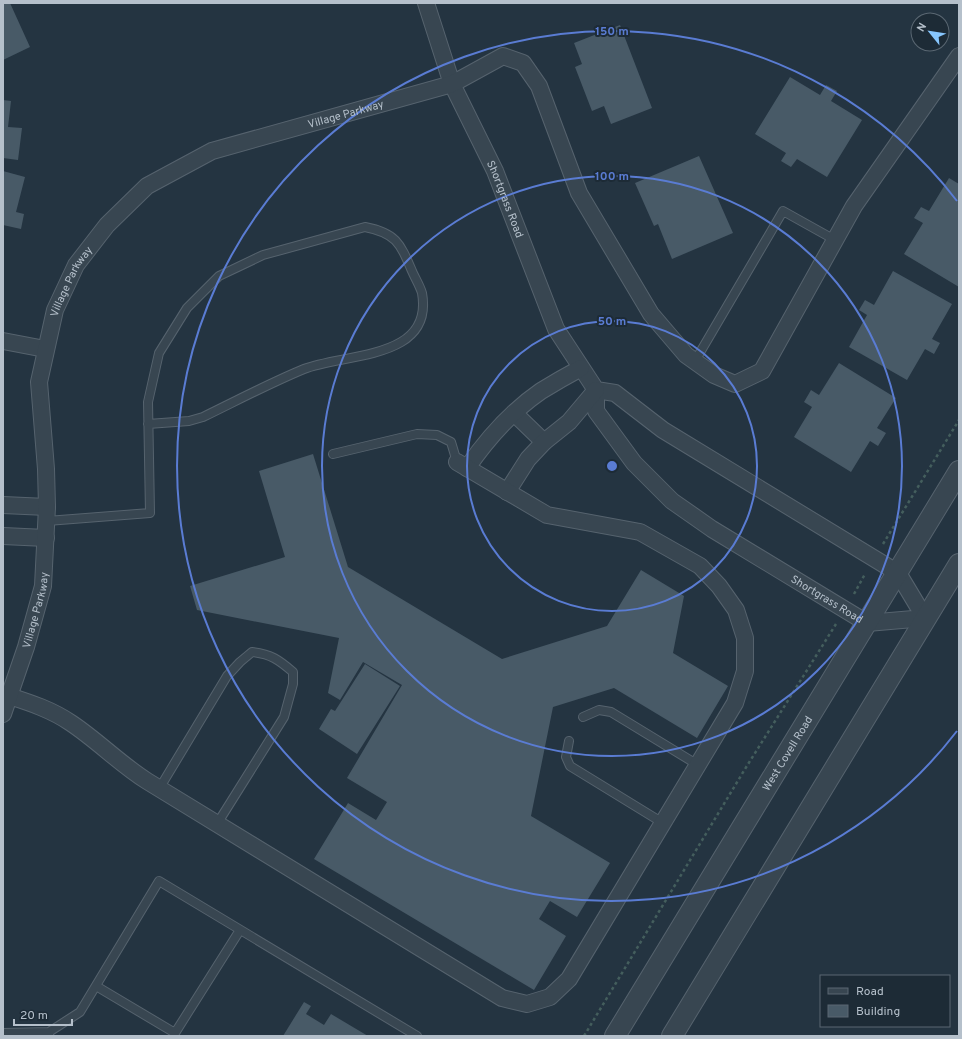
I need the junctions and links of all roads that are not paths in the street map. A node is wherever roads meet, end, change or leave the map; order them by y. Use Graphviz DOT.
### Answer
graph roads {
  1 [pos="426,3"];
  2 [pos="959,56"];
  3 [pos="452,84"];
  4 [pos="835,240"];
  5 [pos="3,341"];
  6 [pos="46,349"];
  7 [pos="695,361"];
  8 [pos="581,368"];
  9 [pos="596,390"];
  10 [pos="514,413"];
  11 [pos="148,424"];
  12 [pos="544,442"];
  13 [pos="332,454"];
  14 [pos="462,465"];
  15 [pos="959,471"];
  16 [pos="508,492"];
  17 [pos="3,505"];
  18 [pos="47,514"];
  19 [pos="3,536"];
  20 [pos="46,538"];
  21 [pos="959,564"];
  22 [pos="898,573"];
  23 [pos="925,618"];
  24 [pos="867,623"];
  25 [pos="10,696"];
  26 [pos="3,714"];
  27 [pos="583,717"];
  28 [pos="569,741"];
  29 [pos="698,765"];
  30 [pos="159,789"];
  31 [pos="663,823"];
  32 [pos="216,824"];
  33 [pos="240,930"];
  34 [pos="96,986"];
  35 [pos="3,1033"];
  36 [pos="49,1034"];
  37 [pos="416,1036"];
  38 [pos="615,1036"];
  39 [pos="672,1036"];
  1 -- 3 [label="street, Shortgrass Road"];
  2 -- 4 [label="street"];
  3 -- 6 [label="street, Village Parkway"];
  3 -- 7 [label="street, Village Parkway"];
  3 -- 8 [label="street, Shortgrass Road"];
  4 -- 7 [label="street, Village Parkway"];
  4 -- 7 [label="lane"];
  5 -- 6 [label="street"];
  6 -- 18 [label="street, Village Parkway"];
  8 -- 9 [label="street, Shortgrass Road"];
  8 -- 10 [label="street"];
  9 -- 12 [label="street"];
  9 -- 22 [label="street"];
  9 -- 24 [label="street, Shortgrass Road"];
  10 -- 12 [label="street"];
  10 -- 14 [label="street"];
  11 -- 11 [label="lane"];
  11 -- 18 [label="lane"];
  12 -- 16 [label="street"];
  13 -- 14 [label="lane"];
  14 -- 16 [label="street"];
  15 -- 22 [label="street, West Covell Road"];
  16 -- 29 [label="street"];
  17 -- 18 [label="street"];
  18 -- 20 [label="street, Village Parkway"];
  19 -- 20 [label="street"];
  20 -- 25 [label="street, Village Parkway"];
  21 -- 23 [label="street"];
  22 -- 23 [label="street"];
  22 -- 24 [label="street, West Covell Road"];
  23 -- 24 [label="street, Shortgrass Road"];
  23 -- 39 [label="street"];
  24 -- 38 [label="street, West Covell Road"];
  25 -- 26 [label="street, Village Parkway"];
  25 -- 30 [label="street"];
  27 -- 29 [label="lane"];
  28 -- 31 [label="lane"];
  29 -- 31 [label="street"];
  30 -- 32 [label="street"];
  30 -- 32 [label="lane"];
  31 -- 32 [label="street"];
  33 -- 34 [label="lane"];
  33 -- 34 [label="lane"];
  33 -- 37 [label="lane"];
  34 -- 36 [label="lane"];
  35 -- 36 [label="lane"];
}
